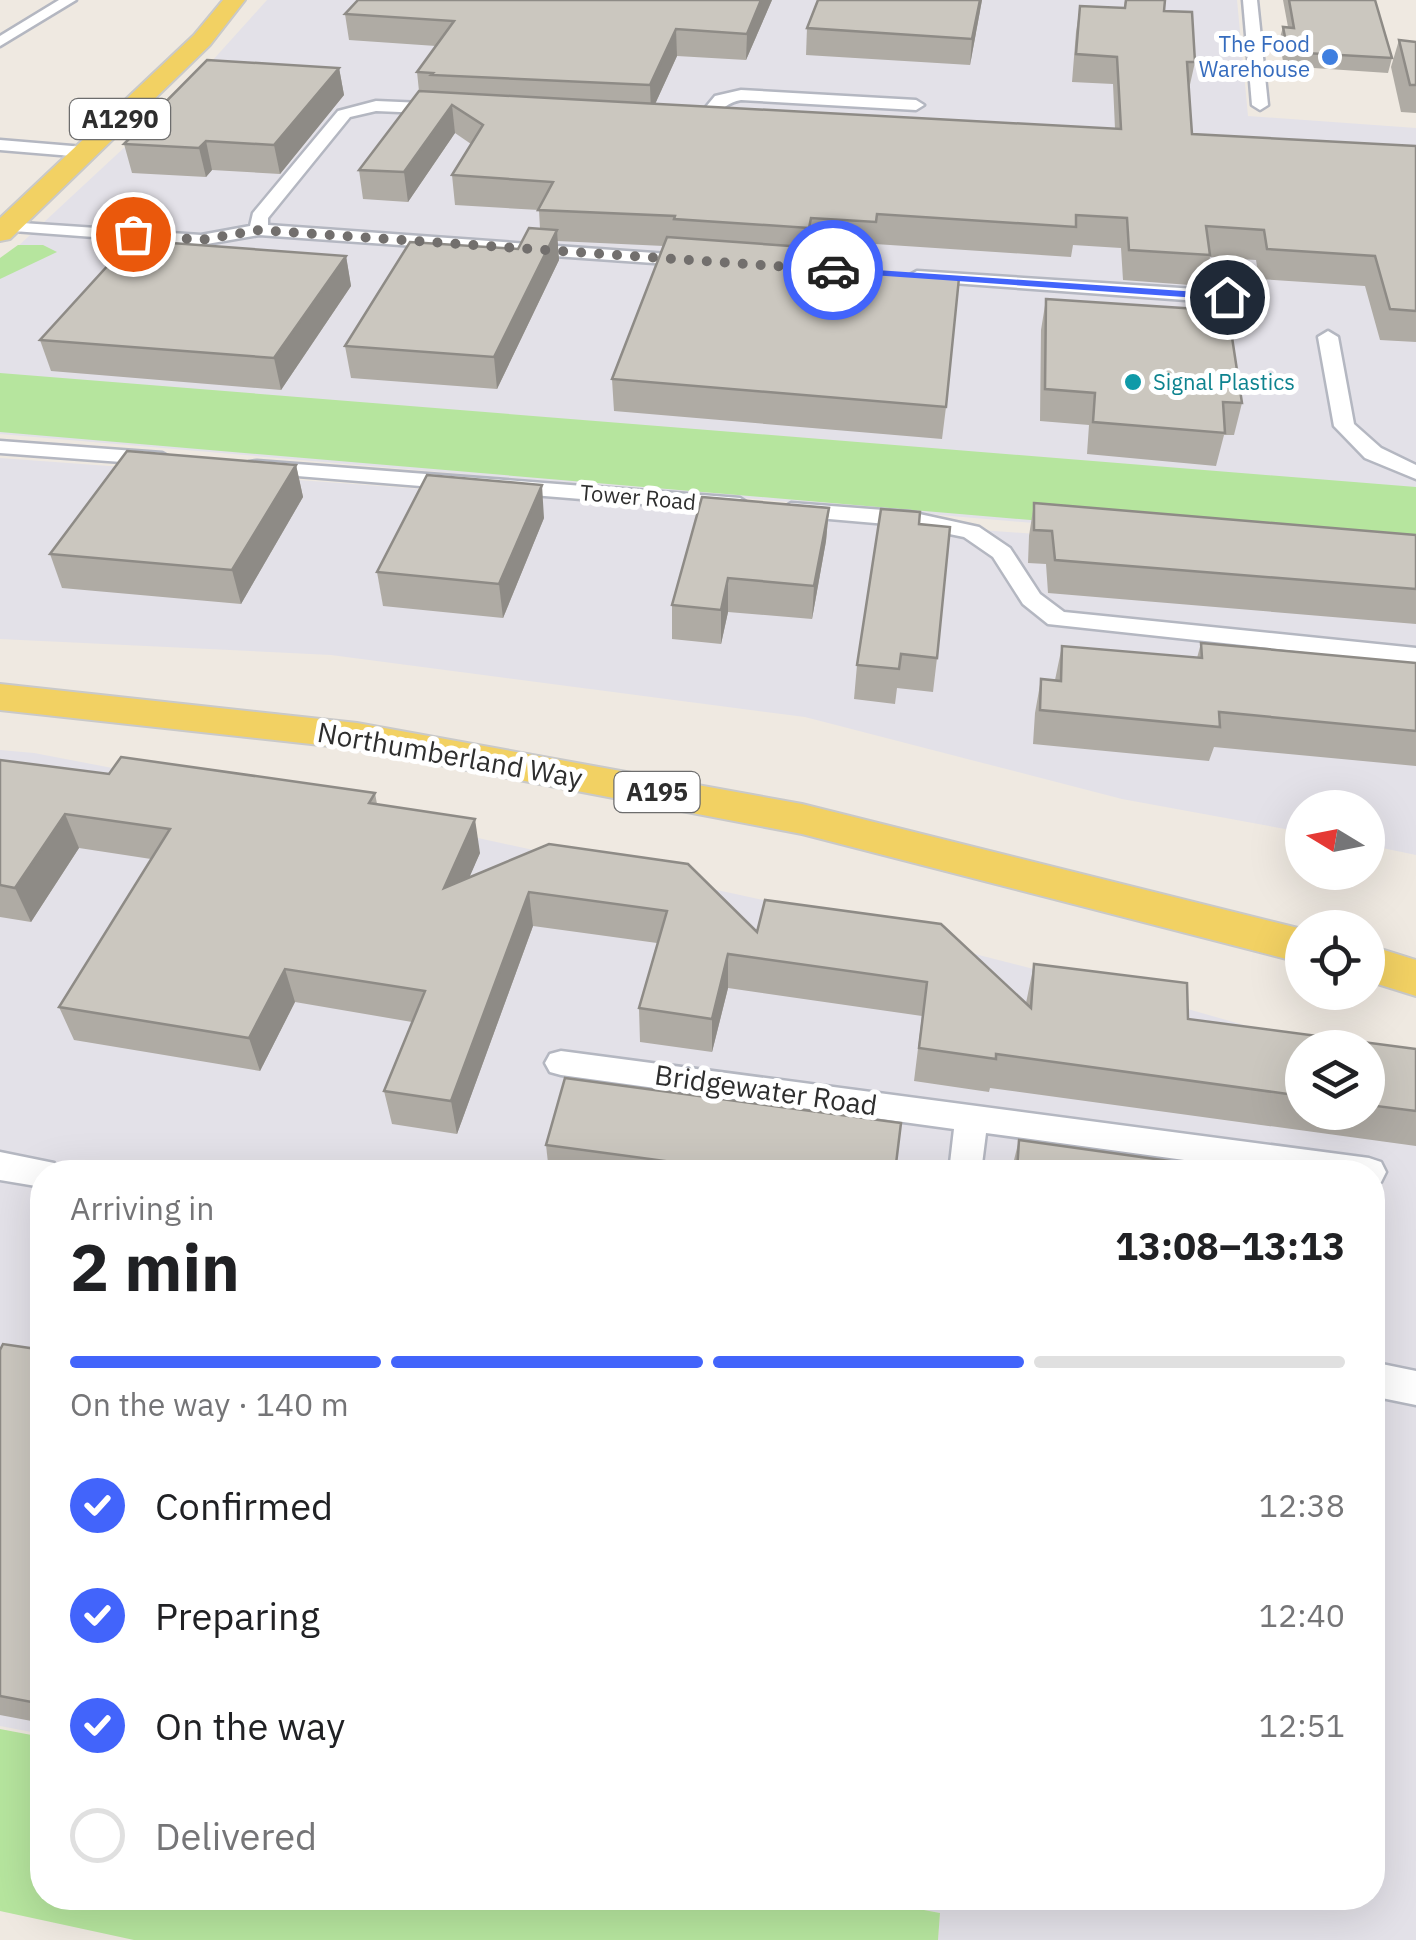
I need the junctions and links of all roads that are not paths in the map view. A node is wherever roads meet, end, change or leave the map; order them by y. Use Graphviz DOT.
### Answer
graph roads {
  1 [pos="69,0"];
  2 [pos="234,0"];
  3 [pos="1250,0"];
  4 [pos="0,42"];
  5 [pos="916,106"];
  6 [pos="1260,106"];
  7 [pos="460,110"];
  8 [pos="671,123"];
  9 [pos="0,145"];
  10 [pos="84,152"];
  11 [pos="4,230"];
  12 [pos="259,230"];
  13 [pos="712,262"];
  14 [pos="904,275"];
  15 [pos="1227,297"];
  16 [pos="1328,337"];
  17 [pos="0,447"];
  18 [pos="193,462"];
  19 [pos="230,464"];
  20 [pos="1416,474"];
  21 [pos="1416,656"];
  22 [pos="0,696"];
  23 [pos="1285,942"];
  24 [pos="560,1063"];
  25 [pos="972,1117"];
  26 [pos="967,1160"];
  27 [pos="1279,1160"];
  28 [pos="0,1166"];
  29 [pos="30,1170"];
  30 [pos="1385,1382"];
  31 [pos="1416,1388"];
  1 -- 4 [label="street"];
  2 -- 10 [label="main road, A1290"];
  3 -- 6 [label="street"];
  5 -- 8 [label="street"];
  7 -- 12 [label="street"];
  9 -- 10 [label="street"];
  10 -- 11 [label="main road, A1290"];
  11 -- 12 [label="street"];
  12 -- 13 [label="street"];
  14 -- 15 [label="street"];
  16 -- 20 [label="street"];
  17 -- 18 [label="street"];
  19 -- 21 [label="street, Tower Road"];
  22 -- 23 [label="main road, Northumberland Way / A195"];
  24 -- 25 [label="street, Bridgewater Road"];
  25 -- 26 [label="street"];
  25 -- 27 [label="street, Bridgewater Road"];
  28 -- 29 [label="street"];
  30 -- 31 [label="street"];
}
